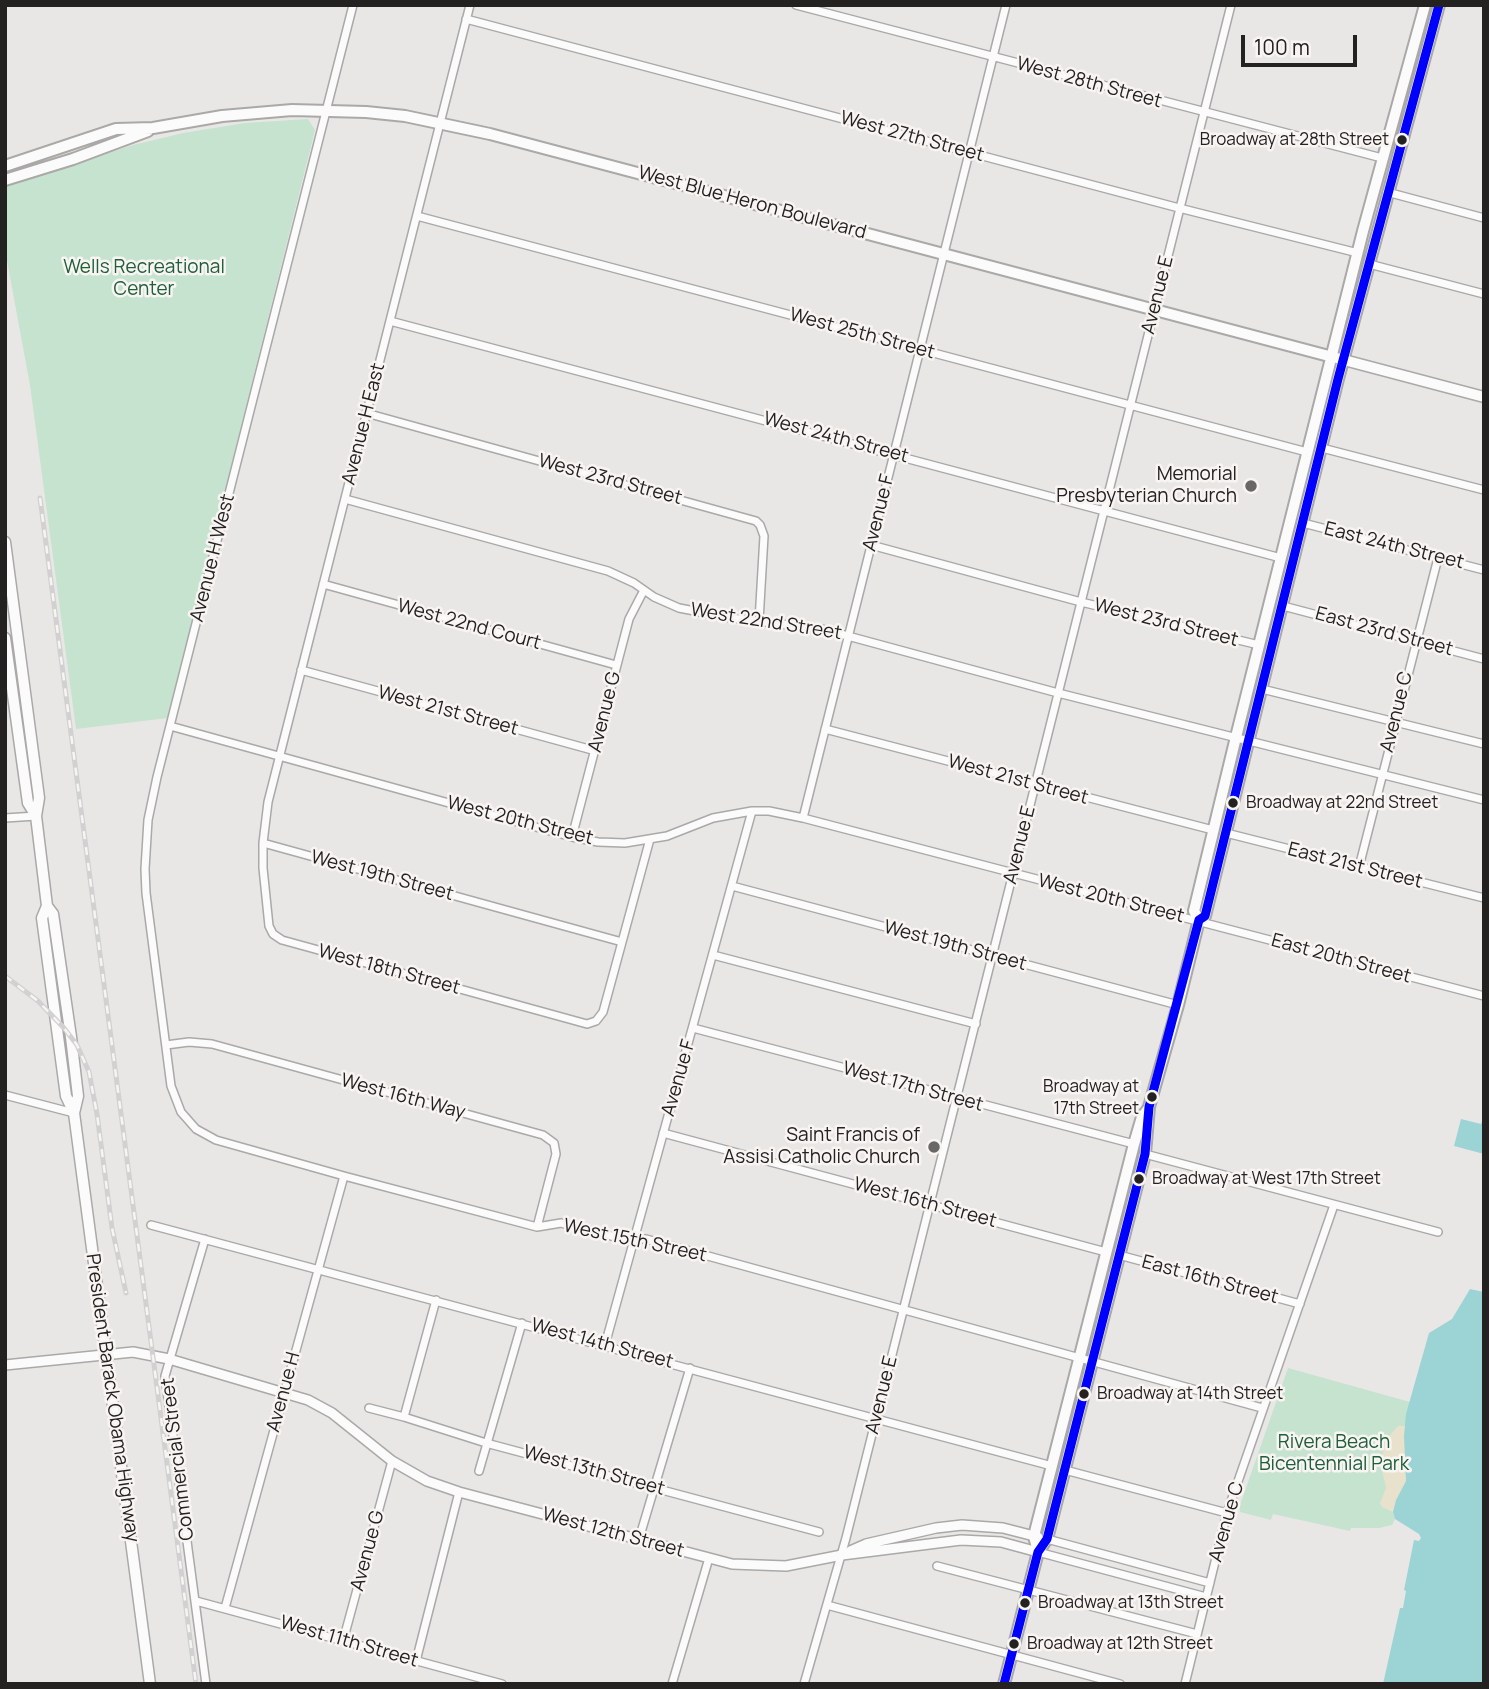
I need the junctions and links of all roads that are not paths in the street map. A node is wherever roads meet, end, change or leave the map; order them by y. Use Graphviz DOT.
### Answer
graph roads {
  1 [pos="353,5"];
  2 [pos="470,5"];
  3 [pos="796,5"];
  4 [pos="1006,5"];
  5 [pos="1231,5"];
  6 [pos="1425,5"];
  7 [pos="1439,5"];
  8 [pos="467,19"];
  9 [pos="993,57"];
  10 [pos="326,110"];
  11 [pos="1203,113"];
  12 [pos="1394,117"];
  13 [pos="440,122"];
  14 [pos="153,128"];
  15 [pos="969,152"];
  16 [pos="1382,158"];
  17 [pos="5,166"];
  18 [pos="5,180"];
  19 [pos="1387,192"];
  20 [pos="1180,208"];
  21 [pos="417,216"];
  22 [pos="1484,218"];
  23 [pos="1358,253"];
  24 [pos="944,254"];
  25 [pos="1369,264"];
  26 [pos="1484,295"];
  27 [pos="1154,310"];
  28 [pos="390,321"];
  29 [pos="919,349"];
  30 [pos="1332,356"];
  31 [pos="1344,360"];
  32 [pos="1484,397"];
  33 [pos="1129,405"];
  34 [pos="366,413"];
  35 [pos="1322,448"];
  36 [pos="1307,452"];
  37 [pos="894,453"];
  38 [pos="1484,490"];
  39 [pos="345,499"];
  40 [pos="1104,510"];
  41 [pos="1303,523"];
  42 [pos="5,542"];
  43 [pos="871,545"];
  44 [pos="1281,558"];
  45 [pos="1438,558"];
  46 [pos="1484,570"];
  47 [pos="323,584"];
  48 [pos="644,590"];
  49 [pos="1081,602"];
  50 [pos="1283,606"];
  51 [pos="760,621"];
  52 [pos="848,636"];
  53 [pos="5,638"];
  54 [pos="1416,640"];
  55 [pos="1259,645"];
  56 [pos="1484,659"];
  57 [pos="616,665"];
  58 [pos="301,670"];
  59 [pos="1262,689"];
  60 [pos="1058,693"];
  61 [pos="1395,722"];
  62 [pos="170,726"];
  63 [pos="825,729"];
  64 [pos="1236,737"];
  65 [pos="1249,741"];
  66 [pos="1484,744"];
  67 [pos="596,751"];
  68 [pos="279,756"];
  69 [pos="1382,774"];
  70 [pos="1035,785"];
  71 [pos="1484,800"];
  72 [pos="752,811"];
  73 [pos="36,816"];
  74 [pos="5,818"];
  75 [pos="803,818"];
  76 [pos="1213,830"];
  77 [pos="1226,834"];
  78 [pos="572,837"];
  79 [pos="650,839"];
  80 [pos="263,843"];
  81 [pos="1359,867"];
  82 [pos="1013,874"];
  83 [pos="732,886"];
  84 [pos="1484,898"];
  85 [pos="1199,920"];
  86 [pos="622,942"];
  87 [pos="713,954"];
  88 [pos="992,956"];
  89 [pos="1484,996"];
  90 [pos="1178,1005"];
  91 [pos="976,1024"];
  92 [pos="693,1028"];
  93 [pos="166,1045"];
  94 [pos="5,1095"];
  95 [pos="957,1099"];
  96 [pos="1149,1107"];
  97 [pos="74,1113"];
  98 [pos="184,1115"];
  99 [pos="663,1133"];
  100 [pos="1133,1144"];
  101 [pos="1145,1154"];
  102 [pos="344,1176"];
  103 [pos="930,1204"];
  104 [pos="1334,1205"];
  105 [pos="151,1225"];
  106 [pos="537,1227"];
  107 [pos="1438,1232"];
  108 [pos="205,1239"];
  109 [pos="635,1239"];
  110 [pos="1106,1252"];
  111 [pos="1119,1255"];
  112 [pos="317,1269"];
  113 [pos="436,1300"];
  114 [pos="1300,1304"];
  115 [pos="903,1310"];
  116 [pos="522,1323"];
  117 [pos="605,1345"];
  118 [pos="107,1356"];
  119 [pos="1079,1358"];
  120 [pos="169,1359"];
  121 [pos="1093,1362"];
  122 [pos="5,1365"];
  123 [pos="690,1368"];
  124 [pos="284,1392"];
  125 [pos="369,1408"];
  126 [pos="1262,1408"];
  127 [pos="404,1417"];
  128 [pos="876,1418"];
  129 [pos="486,1443"];
  130 [pos="392,1461"];
  131 [pos="1052,1466"];
  132 [pos="1065,1470"];
  133 [pos="479,1471"];
  134 [pos="655,1488"];
  135 [pos="459,1492"];
  136 [pos="1227,1513"];
  137 [pos="819,1532"];
  138 [pos="1034,1536"];
  139 [pos="639,1539"];
  140 [pos="1047,1539"];
  141 [pos="1038,1552"];
  142 [pos="842,1555"];
  143 [pos="709,1558"];
  144 [pos="937,1566"];
  145 [pos="1210,1583"];
  146 [pos="1028,1590"];
  147 [pos="1206,1597"];
  148 [pos="196,1601"];
  149 [pos="827,1605"];
  150 [pos="225,1608"];
  151 [pos="1198,1634"];
  152 [pos="343,1640"];
  153 [pos="1011,1655"];
  154 [pos="416,1661"];
  155 [pos="150,1684"];
  156 [pos="206,1684"];
  157 [pos="502,1684"];
  158 [pos="672,1684"];
  159 [pos="804,1684"];
  160 [pos="1004,1684"];
  161 [pos="1120,1684"];
  162 [pos="1185,1684"];
  1 -- 10 [label="street, Avenue H West"];
  2 -- 8 [label="street, Avenue H East"];
  3 -- 9 [label="street, West 28th Street"];
  4 -- 9 [label="street, Avenue F"];
  5 -- 11 [label="street, Avenue E"];
  6 -- 12 [label="main road"];
  7 -- 19 [label="main road"];
  8 -- 13 [label="street, Avenue H East"];
  8 -- 15 [label="street, West 27th Street"];
  9 -- 11 [label="street, West 28th Street"];
  9 -- 15 [label="street, Avenue F"];
  10 -- 13 [label="main road, West Blue Heron Boulevard"];
  10 -- 14 [label="main road, West Blue Heron Boulevard"];
  10 -- 62 [label="street, Avenue H West"];
  11 -- 16 [label="street, West 28th Street"];
  11 -- 20 [label="street, Avenue E"];
  12 -- 16 [label="main road"];
  12 -- 19 [label="main road"];
  13 -- 21 [label="street, Avenue H East"];
  13 -- 24 [label="main road, West Blue Heron Boulevard"];
  14 -- 17 [label="main road, West Blue Heron Boulevard"];
  14 -- 18 [label="main road, West Blue Heron Boulevard"];
  15 -- 20 [label="street, West 27th Street"];
  15 -- 24 [label="street, Avenue F"];
  16 -- 23 [label="main road"];
  19 -- 22 [label="street"];
  19 -- 25 [label="main road"];
  20 -- 23 [label="street, West 27th Street"];
  20 -- 27 [label="street, Avenue E"];
  21 -- 28 [label="street, Avenue H East"];
  21 -- 29 [label="street, West 25th Street"];
  23 -- 30 [label="main road"];
  24 -- 27 [label="main road, West Blue Heron Boulevard"];
  24 -- 29 [label="street, Avenue F"];
  25 -- 26 [label="street"];
  25 -- 31 [label="main road"];
  27 -- 30 [label="main road, West Blue Heron Boulevard"];
  27 -- 33 [label="street, Avenue E"];
  28 -- 34 [label="street, Avenue H East"];
  28 -- 37 [label="street, West 24th Street"];
  29 -- 33 [label="street, West 25th Street"];
  29 -- 37 [label="street, Avenue F"];
  30 -- 31 [label="main road, West Blue Heron Boulevard"];
  30 -- 36 [label="main road"];
  31 -- 32 [label="main road"];
  31 -- 35 [label="main road"];
  33 -- 36 [label="street, West 25th Street"];
  33 -- 40 [label="street, Avenue E"];
  34 -- 39 [label="street, Avenue H East"];
  34 -- 51 [label="street, West 23rd Street"];
  35 -- 38 [label="street"];
  35 -- 41 [label="main road"];
  36 -- 44 [label="main road"];
  37 -- 40 [label="street, West 24th Street"];
  37 -- 43 [label="street, Avenue F"];
  39 -- 47 [label="street, Avenue H East"];
  39 -- 48 [label="street, West 22nd Street"];
  40 -- 44 [label="street, West 24th Street"];
  40 -- 49 [label="street, Avenue E"];
  41 -- 45 [label="street, East 24th Street"];
  41 -- 50 [label="main road"];
  42 -- 73 [label="main road, President Barack Obama Highway"];
  43 -- 49 [label="street, West 23rd Street"];
  43 -- 52 [label="street, Avenue F"];
  44 -- 55 [label="main road"];
  45 -- 46 [label="street, East 24th Street"];
  45 -- 54 [label="street, Avenue C"];
  47 -- 57 [label="street, West 22nd Court"];
  47 -- 58 [label="street, Avenue H East"];
  48 -- 51 [label="street, West 22nd Street"];
  48 -- 57 [label="street, Avenue G"];
  49 -- 55 [label="street, West 23rd Street"];
  49 -- 60 [label="street, Avenue E"];
  50 -- 54 [label="street, East 23rd Street"];
  50 -- 59 [label="main road"];
  51 -- 52 [label="street, West 22nd Street"];
  52 -- 60 [label="street, West 22nd Street"];
  52 -- 63 [label="street, Avenue F"];
  53 -- 73 [label="main road, President Barack Obama Highway"];
  54 -- 56 [label="street, East 23rd Street"];
  54 -- 61 [label="street, Avenue C"];
  55 -- 64 [label="main road"];
  57 -- 67 [label="street, Avenue G"];
  58 -- 67 [label="street, West 21st Street"];
  58 -- 68 [label="street, Avenue H East"];
  59 -- 61 [label="street"];
  59 -- 65 [label="main road"];
  60 -- 64 [label="street, West 22nd Street"];
  60 -- 70 [label="street, Avenue E"];
  61 -- 66 [label="street"];
  61 -- 69 [label="street, Avenue C"];
  62 -- 68 [label="street, West 20th Street"];
  62 -- 93 [label="street, Avenue H West"];
  63 -- 70 [label="street, West 21st Street"];
  63 -- 75 [label="street, Avenue F"];
  64 -- 65 [label="street, West 22nd Street"];
  64 -- 76 [label="main road"];
  65 -- 69 [label="street, West 22nd Street"];
  65 -- 77 [label="main road"];
  67 -- 78 [label="street, Avenue G"];
  68 -- 78 [label="street, West 20th Street"];
  68 -- 80 [label="street, Avenue H East"];
  69 -- 71 [label="street, West 22nd Street"];
  69 -- 81 [label="street, Avenue C"];
  70 -- 76 [label="street, West 21st Street"];
  70 -- 82 [label="street, Avenue E"];
  72 -- 75 [label="street, West 20th Street"];
  72 -- 79 [label="street, West 20th Street"];
  72 -- 83 [label="street, Avenue F"];
  73 -- 74 [label="street"];
  73 -- 97 [label="main road, President Barack Obama Highway"];
  75 -- 82 [label="street, West 20th Street"];
  76 -- 85 [label="main road"];
  77 -- 81 [label="street, East 21st Street"];
  77 -- 85 [label="main road"];
  78 -- 79 [label="street, West 20th Street"];
  79 -- 86 [label="street"];
  80 -- 86 [label="street, West 19th Street"];
  80 -- 86 [label="street, West 18th Street"];
  81 -- 84 [label="street, East 21st Street"];
  82 -- 85 [label="street, West 20th Street"];
  82 -- 88 [label="street, Avenue E"];
  83 -- 87 [label="street, Avenue F"];
  83 -- 88 [label="street, West 19th Street"];
  85 -- 89 [label="street, East 20th Street"];
  85 -- 90 [label="main road"];
  87 -- 91 [label="street"];
  87 -- 92 [label="street, Avenue F"];
  88 -- 90 [label="street, West 19th Street"];
  88 -- 91 [label="street, Avenue E"];
  90 -- 96 [label="main road"];
  91 -- 95 [label="street, Avenue E"];
  92 -- 95 [label="street, West 17th Street"];
  92 -- 99 [label="street, Avenue F"];
  93 -- 98 [label="street, Avenue H West"];
  93 -- 106 [label="street, West 16th Way"];
  94 -- 97 [label="street"];
  95 -- 100 [label="street, West 17th Street"];
  95 -- 103 [label="street, Avenue E"];
  96 -- 100 [label="main road"];
  96 -- 101 [label="main road"];
  97 -- 118 [label="main road, President Barack Obama Highway"];
  98 -- 102 [label="street, West 15th Street"];
  99 -- 103 [label="street, West 16th Street"];
  99 -- 109 [label="street, Avenue F"];
  100 -- 110 [label="main road"];
  101 -- 104 [label="street"];
  101 -- 111 [label="main road"];
  102 -- 106 [label="street, West 15th Street"];
  102 -- 112 [label="street, Avenue H"];
  103 -- 110 [label="street, West 16th Street"];
  103 -- 115 [label="street, Avenue E"];
  104 -- 107 [label="street"];
  104 -- 114 [label="street, Avenue C"];
  105 -- 108 [label="street, West 14th Street"];
  106 -- 109 [label="street, West 15th Street"];
  108 -- 112 [label="street, West 14th Street"];
  108 -- 120 [label="street, Commercial Street"];
  109 -- 115 [label="street, West 15th Street"];
  109 -- 117 [label="street, Avenue F"];
  110 -- 119 [label="main road"];
  111 -- 114 [label="street, East 16th Street"];
  111 -- 121 [label="main road"];
  112 -- 113 [label="street, West 14th Street"];
  112 -- 124 [label="street, Avenue H"];
  113 -- 116 [label="street, West 14th Street"];
  113 -- 127 [label="street"];
  114 -- 126 [label="street, Avenue C"];
  115 -- 119 [label="street, West 15th Street"];
  115 -- 128 [label="street, Avenue E"];
  116 -- 117 [label="street, West 14th Street"];
  116 -- 129 [label="street"];
  117 -- 123 [label="street, West 14th Street"];
  118 -- 120 [label="street"];
  118 -- 122 [label="street"];
  118 -- 155 [label="main road, President Barack Obama Highway"];
  119 -- 121 [label="street, West 15th Street"];
  119 -- 131 [label="main road"];
  120 -- 124 [label="street"];
  120 -- 148 [label="street, Commercial Street"];
  121 -- 126 [label="street, West 15th Street"];
  121 -- 132 [label="main road"];
  123 -- 128 [label="street, West 14th Street"];
  123 -- 134 [label="street"];
  124 -- 130 [label="street"];
  124 -- 150 [label="street, Avenue H"];
  125 -- 127 [label="street, West 13th Street"];
  126 -- 136 [label="street, Avenue C"];
  127 -- 129 [label="street, West 13th Street"];
  128 -- 131 [label="street, West 14th Street"];
  128 -- 142 [label="street, Avenue E"];
  129 -- 133 [label="street"];
  129 -- 134 [label="street, West 13th Street"];
  130 -- 135 [label="street, West 12th Street"];
  130 -- 152 [label="street, Avenue G"];
  131 -- 138 [label="main road"];
  132 -- 136 [label="street"];
  132 -- 140 [label="main road"];
  134 -- 137 [label="street, West 13th Street"];
  134 -- 139 [label="street"];
  135 -- 139 [label="street, West 12th Street"];
  135 -- 154 [label="street"];
  136 -- 145 [label="street, Avenue C"];
  138 -- 140 [label="street, West 12th Street"];
  138 -- 141 [label="main road"];
  138 -- 142 [label="street, West 12th Street"];
  139 -- 143 [label="street, West 12th Street"];
  140 -- 141 [label="main road"];
  140 -- 145 [label="street"];
  141 -- 142 [label="street, West 12th Street"];
  141 -- 146 [label="main road"];
  141 -- 147 [label="street"];
  142 -- 143 [label="street, West 12th Street"];
  142 -- 149 [label="street, Avenue E"];
  143 -- 158 [label="street"];
  144 -- 146 [label="street"];
  145 -- 147 [label="street, Avenue C"];
  146 -- 151 [label="street"];
  146 -- 153 [label="main road"];
  147 -- 151 [label="street, Avenue C"];
  148 -- 150 [label="street, West 11th Street"];
  148 -- 156 [label="street, Commercial Street"];
  149 -- 153 [label="street"];
  149 -- 159 [label="street, Avenue E"];
  150 -- 152 [label="street, West 11th Street"];
  151 -- 162 [label="street, Avenue C"];
  152 -- 154 [label="street, West 11th Street"];
  153 -- 160 [label="main road"];
  153 -- 161 [label="street"];
  154 -- 157 [label="street, West 11th Street"];
}
